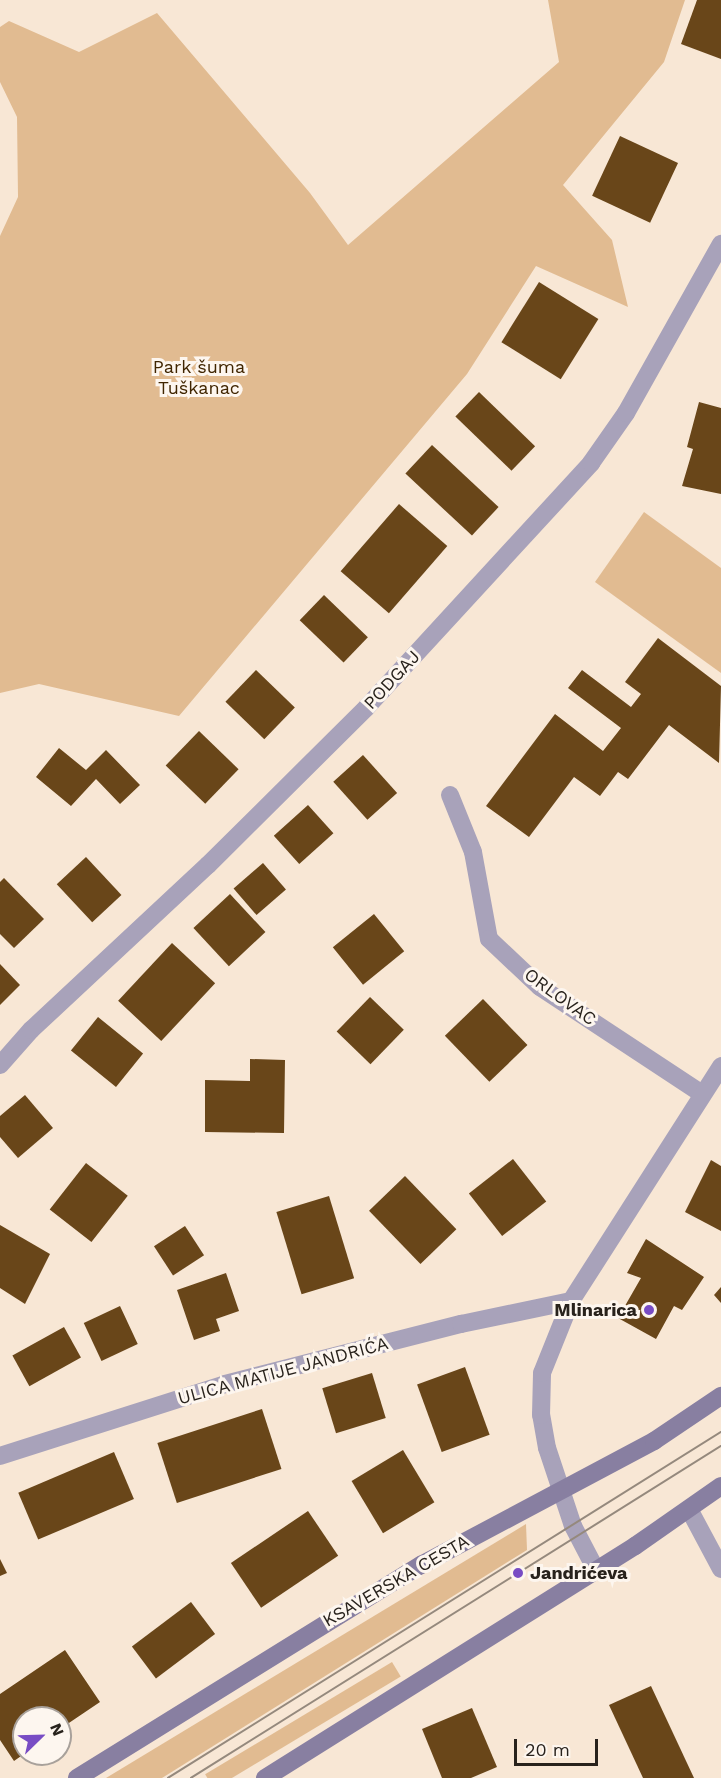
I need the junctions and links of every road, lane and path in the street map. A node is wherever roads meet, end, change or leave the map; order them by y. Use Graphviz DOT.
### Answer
graph roads {
  1 [pos="721,244"];
  2 [pos="450,795"];
  3 [pos="0,1065"];
  4 [pos="721,1066"];
  5 [pos="701,1093"];
  6 [pos="571,1301"];
  7 [pos="721,1396"];
  8 [pos="0,1456"];
  9 [pos="721,1486"];
  10 [pos="559,1489"];
  11 [pos="689,1509"];
  12 [pos="721,1569"];
  13 [pos="596,1570"];
  14 [pos="77,1778"];
  15 [pos="265,1778"];
  1 -- 3 [label="street, PODGAJ"];
  2 -- 5 [label="street, ORLOVAC"];
  4 -- 5 [label="street"];
  5 -- 6 [label="street"];
  6 -- 8 [label="street, ULICA MATIJE JANDRIĆA"];
  6 -- 10 [label="street"];
  7 -- 10 [label="main road, KSAVERSKA CESTA"];
  9 -- 11 [label="main road"];
  10 -- 13 [label="street"];
  10 -- 14 [label="main road, KSAVERSKA CESTA"];
  11 -- 12 [label="street"];
  11 -- 13 [label="main road"];
  13 -- 15 [label="main road"];
}
